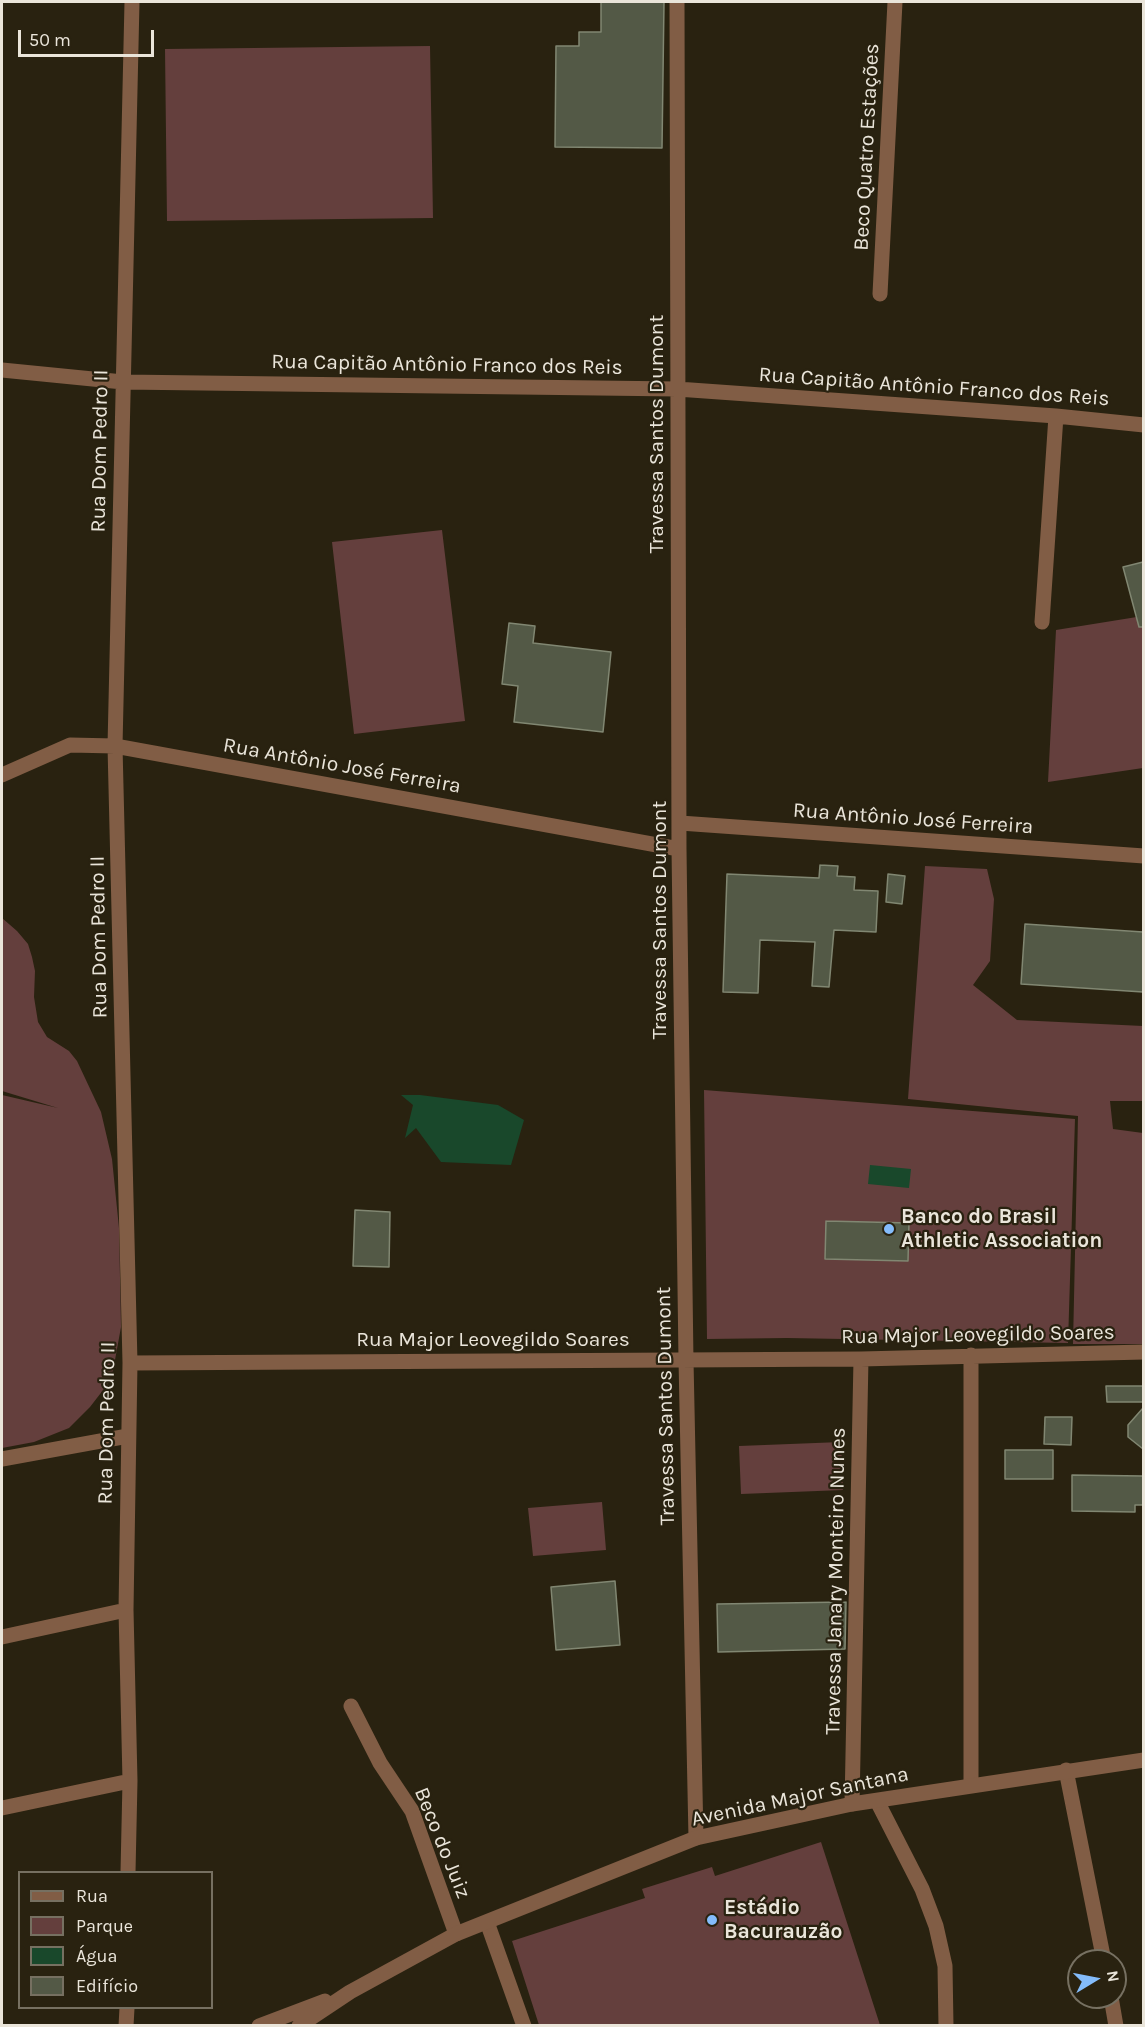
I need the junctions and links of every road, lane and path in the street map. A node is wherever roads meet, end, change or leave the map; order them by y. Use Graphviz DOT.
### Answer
graph roads {
  1 [pos="132,2"];
  2 [pos="677,2"];
  3 [pos="895,2"];
  4 [pos="880,294"];
  5 [pos="2,370"];
  6 [pos="123,382"];
  7 [pos="677,389"];
  8 [pos="1056,416"];
  9 [pos="1143,425"];
  10 [pos="1042,621"];
  11 [pos="115,746"];
  12 [pos="2,775"];
  13 [pos="680,823"];
  14 [pos="679,849"];
  15 [pos="1143,856"];
  16 [pos="1143,1352"];
  17 [pos="971,1355"];
  18 [pos="861,1359"];
  19 [pos="686,1360"];
  20 [pos="130,1364"];
  21 [pos="128,1436"];
  22 [pos="2,1459"];
  23 [pos="126,1610"];
  24 [pos="2,1637"];
  25 [pos="351,1706"];
  26 [pos="1143,1760"];
  27 [pos="1066,1770"];
  28 [pos="130,1781"];
  29 [pos="972,1784"];
  30 [pos="877,1801"];
  31 [pos="852,1804"];
  32 [pos="2,1808"];
  33 [pos="696,1838"];
  34 [pos="128,1871"];
  35 [pos="487,1922"];
  36 [pos="456,1934"];
  37 [pos="1102,1949"];
  38 [pos="350,1992"];
  39 [pos="127,2009"];
  40 [pos="1113,2009"];
  41 [pos="126,2025"];
  42 [pos="259,2025"];
  43 [pos="299,2025"];
  44 [pos="524,2025"];
  45 [pos="946,2025"];
  46 [pos="1116,2025"];
  1 -- 6 [label="street, Rua Dom Pedro II"];
  2 -- 7 [label="street, Travessa Santos Dumont"];
  3 -- 4 [label="street, Beco Quatro Estações"];
  5 -- 6 [label="street, Rua Capitão Antônio Franco dos Reis"];
  6 -- 7 [label="street, Rua Capitão Antônio Franco dos Reis"];
  6 -- 11 [label="street, Rua Dom Pedro II"];
  7 -- 8 [label="street, Rua Capitão Antônio Franco dos Reis"];
  7 -- 13 [label="street, Travessa Santos Dumont"];
  8 -- 9 [label="street, Rua Capitão Antônio Franco dos Reis"];
  8 -- 10 [label="street"];
  11 -- 12 [label="street, Rua Antônio José Ferreira"];
  11 -- 14 [label="street, Rua Antônio José Ferreira"];
  11 -- 20 [label="street, Rua Dom Pedro II"];
  13 -- 14 [label="street, Travessa Santos Dumont"];
  13 -- 15 [label="street, Rua Antônio José Ferreira"];
  14 -- 19 [label="street, Travessa Santos Dumont"];
  16 -- 17 [label="street, Rua Major Leovegildo Soares"];
  17 -- 18 [label="street, Rua Major Leovegildo Soares"];
  17 -- 29 [label="street"];
  18 -- 19 [label="street, Rua Major Leovegildo Soares"];
  18 -- 31 [label="street, Travessa Janary Monteiro Nunes"];
  19 -- 20 [label="street, Rua Major Leovegildo Soares"];
  19 -- 33 [label="street, Travessa Santos Dumont"];
  20 -- 21 [label="street, Rua Dom Pedro II"];
  21 -- 22 [label="street"];
  21 -- 23 [label="street, Rua Dom Pedro II"];
  23 -- 24 [label="street"];
  23 -- 28 [label="street, Rua Dom Pedro II"];
  25 -- 36 [label="street, Beco do Juiz"];
  26 -- 27 [label="street, Avenida Major Santana"];
  27 -- 29 [label="street, Avenida Major Santana"];
  27 -- 37 [label="street"];
  28 -- 32 [label="street"];
  28 -- 34 [label="street, Rua Dom Pedro II"];
  29 -- 30 [label="street, Avenida Major Santana"];
  30 -- 31 [label="street, Avenida Major Santana"];
  30 -- 45 [label="street"];
  31 -- 33 [label="street, Avenida Major Santana"];
  33 -- 35 [label="street, Avenida Major Santana"];
  35 -- 36 [label="street, Avenida Major Santana"];
  35 -- 44 [label="street"];
  36 -- 38 [label="street, Avenida Major Santana"];
  38 -- 42 [label="street, Avenida Major Santana"];
  38 -- 43 [label="street, Avenida Major Santana"];
  39 -- 41 [label="street"];
  40 -- 46 [label="street"];
}
